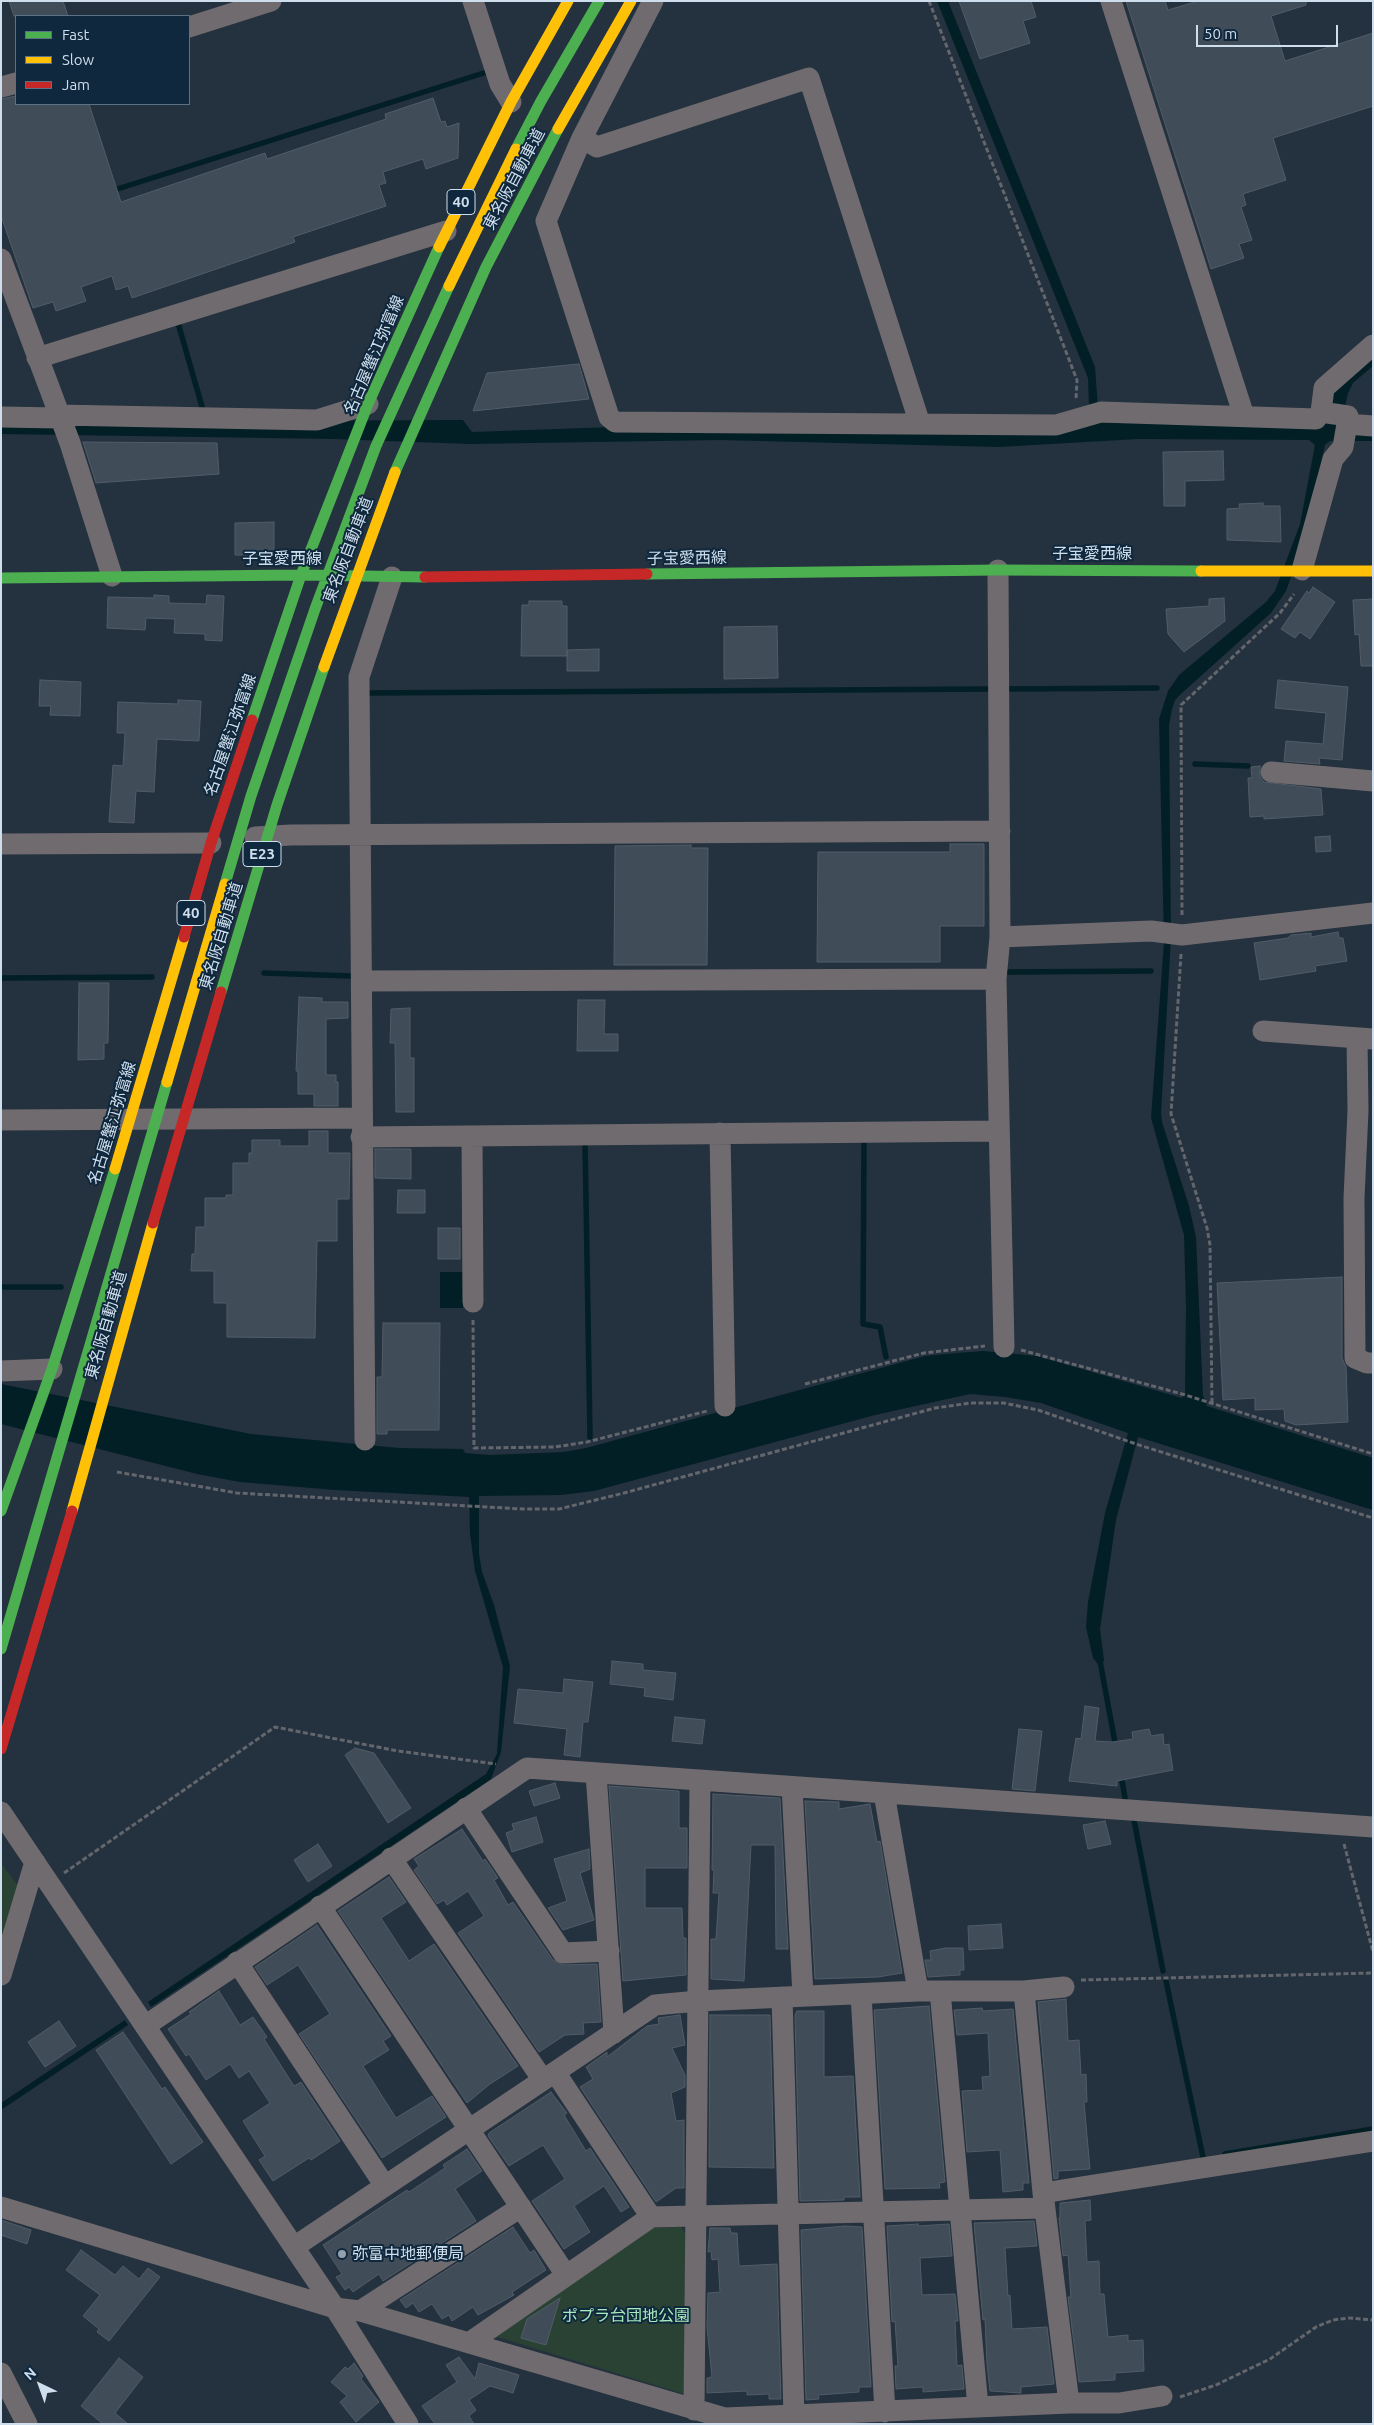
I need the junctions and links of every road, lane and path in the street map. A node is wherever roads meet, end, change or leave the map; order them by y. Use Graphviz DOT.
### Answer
graph roads {
  1 [pos="271,1"];
  2 [pos="473,1"];
  3 [pos="568,1"];
  4 [pos="599,1"];
  5 [pos="631,1"];
  6 [pos="653,1"];
  7 [pos="929,1"];
  8 [pos="1111,1"];
  9 [pos="190,27"];
  10 [pos="15,83"];
  11 [pos="1,87"];
  12 [pos="511,102"];
  13 [pos="582,138"];
  14 [pos="446,231"];
  15 [pos="1,259"];
  16 [pos="1373,345"];
  17 [pos="37,358"];
  18 [pos="368,407"];
  19 [pos="1321,412"];
  20 [pos="1244,416"];
  21 [pos="1,417"];
  22 [pos="58,417"];
  23 [pos="1076,419"];
  24 [pos="1346,420"];
  25 [pos="920,424"];
  26 [pos="1373,426"];
  27 [pos="998,570"];
  28 [pos="1302,570"];
  29 [pos="1373,571"];
  30 [pos="301,575"];
  31 [pos="112,576"];
  32 [pos="392,577"];
  33 [pos="1,578"];
  34 [pos="1271,772"];
  35 [pos="1373,782"];
  36 [pos="1000,831"];
  37 [pos="360,834"];
  38 [pos="212,841"];
  39 [pos="1,844"];
  40 [pos="1373,913"];
  41 [pos="1173,934"];
  42 [pos="1000,937"];
  43 [pos="996,979"];
  44 [pos="362,981"];
  45 [pos="1263,1031"];
  46 [pos="1365,1038"];
  47 [pos="131,1118"];
  48 [pos="1,1120"];
  49 [pos="361,1127"];
  50 [pos="1000,1131"];
  51 [pos="720,1133"];
  52 [pos="472,1136"];
  53 [pos="473,1302"];
  54 [pos="1004,1346"];
  55 [pos="1373,1363"];
  56 [pos="1,1371"];
  57 [pos="49,1376"];
  58 [pos="1182,1394"];
  59 [pos="1210,1403"];
  60 [pos="725,1406"];
  61 [pos="365,1440"];
  62 [pos="1373,1454"];
  63 [pos="117,1472"];
  64 [pos="1,1510"];
  65 [pos="1373,1518"];
  66 [pos="31,1548"];
  67 [pos="1,1608"];
  68 [pos="1,1650"];
  69 [pos="1,1749"];
  70 [pos="491,1764"];
  71 [pos="596,1773"];
  72 [pos="700,1781"];
  73 [pos="792,1787"];
  74 [pos="884,1793"];
  75 [pos="466,1808"];
  76 [pos="1,1812"];
  77 [pos="1339,1825"];
  78 [pos="1373,1827"];
  79 [pos="391,1858"];
  80 [pos="34,1862"];
  81 [pos="49,1883"];
  82 [pos="320,1906"];
  83 [pos="608,1951"];
  84 [pos="1373,1952"];
  85 [pos="237,1962"];
  86 [pos="1373,1972"];
  87 [pos="1,1975"];
  88 [pos="1064,1987"];
  89 [pos="1024,1990"];
  90 [pos="918,1991"];
  91 [pos="940,1991"];
  92 [pos="861,1994"];
  93 [pos="793,1997"];
  94 [pos="698,2001"];
  95 [pos="145,2026"];
  96 [pos="614,2032"];
  97 [pos="549,2076"];
  98 [pos="469,2130"];
  99 [pos="1373,2141"];
  100 [pos="385,2186"];
  101 [pos="1044,2201"];
  102 [pos="521,2206"];
  103 [pos="1,2207"];
  104 [pos="960,2211"];
  105 [pos="874,2213"];
  106 [pos="788,2215"];
  107 [pos="651,2217"];
  108 [pos="696,2217"];
  109 [pos="294,2247"];
  110 [pos="566,2275"];
  111 [pos="335,2308"];
  112 [pos="360,2311"];
  113 [pos="1373,2320"];
  114 [pos="469,2343"];
  115 [pos="1,2373"];
  116 [pos="1162,2396"];
  117 [pos="1069,2403"];
  118 [pos="978,2407"];
  119 [pos="694,2410"];
  120 [pos="885,2412"];
  121 [pos="794,2416"];
  122 [pos="27,2424"];
  123 [pos="408,2424"];
  1 -- 9 [label="street"];
  2 -- 12 [label="street"];
  3 -- 12 [label="main road, 名古屋蟹江弥富線 / 40"];
  4 -- 66 [label="main road, 東名阪自動車道 / E23"];
  5 -- 69 [label="main road, 東名阪自動車道 / E23"];
  6 -- 13 [label="street"];
  7 -- 23 [label="path"];
  8 -- 20 [label="street"];
  10 -- 11 [label="street"];
  12 -- 14 [label="main road, 名古屋蟹江弥富線 / 40"];
  13 -- 25 [label="street"];
  13 -- 25 [label="street"];
  14 -- 17 [label="street"];
  14 -- 18 [label="main road, 名古屋蟹江弥富線 / 40"];
  15 -- 17 [label="street"];
  16 -- 19 [label="street"];
  17 -- 22 [label="street"];
  18 -- 22 [label="street"];
  18 -- 30 [label="main road, 名古屋蟹江弥富線 / 40"];
  19 -- 20 [label="street"];
  19 -- 24 [label="street"];
  20 -- 23 [label="street"];
  21 -- 22 [label="street"];
  22 -- 31 [label="street"];
  23 -- 25 [label="street"];
  24 -- 26 [label="street"];
  24 -- 28 [label="street"];
  27 -- 28 [label="main road, 子宝愛西線"];
  27 -- 32 [label="main road, 子宝愛西線"];
  27 -- 36 [label="street"];
  28 -- 29 [label="main road, 子宝愛西線"];
  28 -- 41 [label="path"];
  30 -- 31 [label="main road, 子宝愛西線"];
  30 -- 32 [label="main road, 子宝愛西線"];
  30 -- 38 [label="main road, 名古屋蟹江弥富線 / 40"];
  31 -- 33 [label="main road, 子宝愛西線"];
  32 -- 37 [label="street"];
  34 -- 35 [label="street"];
  36 -- 37 [label="street"];
  36 -- 42 [label="street"];
  37 -- 38 [label="street"];
  37 -- 44 [label="street"];
  38 -- 39 [label="street"];
  38 -- 47 [label="main road, 名古屋蟹江弥富線 / 40"];
  40 -- 41 [label="street"];
  41 -- 42 [label="street"];
  41 -- 59 [label="path"];
  42 -- 43 [label="street"];
  43 -- 44 [label="street"];
  43 -- 50 [label="street"];
  44 -- 49 [label="street"];
  45 -- 46 [label="street"];
  46 -- 55 [label="street"];
  47 -- 48 [label="street"];
  47 -- 49 [label="street"];
  47 -- 57 [label="main road, 名古屋蟹江弥富線 / 40"];
  49 -- 52 [label="street"];
  49 -- 61 [label="street"];
  50 -- 51 [label="street"];
  50 -- 54 [label="street"];
  51 -- 52 [label="street"];
  51 -- 60 [label="street"];
  52 -- 53 [label="street"];
  53 -- 60 [label="path"];
  56 -- 57 [label="street"];
  57 -- 64 [label="main road, 名古屋蟹江弥富線 / 40"];
  58 -- 59 [label="path"];
  59 -- 62 [label="path"];
  63 -- 65 [label="path"];
  66 -- 67 [label="main road"];
  66 -- 68 [label="main road, 東名阪自動車道 / E23"];
  70 -- 81 [label="path"];
  71 -- 72 [label="street"];
  71 -- 75 [label="street"];
  71 -- 83 [label="street"];
  72 -- 73 [label="street"];
  72 -- 94 [label="street"];
  73 -- 74 [label="street"];
  73 -- 93 [label="street"];
  74 -- 77 [label="street"];
  74 -- 90 [label="street"];
  75 -- 79 [label="street"];
  75 -- 83 [label="street"];
  76 -- 80 [label="street"];
  77 -- 78 [label="street"];
  77 -- 84 [label="path"];
  79 -- 82 [label="street"];
  79 -- 97 [label="street"];
  80 -- 81 [label="street"];
  80 -- 87 [label="street"];
  81 -- 95 [label="street"];
  82 -- 85 [label="street"];
  82 -- 98 [label="street"];
  83 -- 96 [label="street"];
  85 -- 95 [label="street"];
  85 -- 100 [label="street"];
  86 -- 88 [label="path"];
  88 -- 89 [label="street"];
  89 -- 91 [label="street"];
  89 -- 101 [label="street"];
  90 -- 91 [label="street"];
  90 -- 92 [label="street"];
  91 -- 104 [label="street"];
  92 -- 93 [label="street"];
  92 -- 105 [label="street"];
  93 -- 94 [label="street"];
  93 -- 106 [label="street"];
  94 -- 96 [label="street"];
  94 -- 108 [label="street"];
  95 -- 109 [label="street"];
  96 -- 97 [label="street"];
  97 -- 98 [label="street"];
  97 -- 107 [label="street"];
  98 -- 100 [label="street"];
  98 -- 102 [label="street"];
  99 -- 101 [label="street"];
  100 -- 109 [label="street"];
  101 -- 104 [label="street"];
  101 -- 117 [label="street"];
  102 -- 110 [label="street"];
  102 -- 112 [label="street"];
  103 -- 111 [label="street"];
  104 -- 105 [label="street"];
  104 -- 118 [label="street"];
  105 -- 106 [label="street"];
  105 -- 120 [label="street"];
  106 -- 108 [label="street"];
  106 -- 121 [label="street"];
  107 -- 108 [label="street"];
  107 -- 110 [label="street"];
  108 -- 119 [label="street"];
  109 -- 111 [label="street"];
  110 -- 114 [label="street"];
  111 -- 112 [label="street"];
  111 -- 123 [label="street"];
  112 -- 114 [label="street"];
  113 -- 116 [label="path"];
  114 -- 119 [label="street"];
  115 -- 122 [label="street"];
  116 -- 117 [label="street"];
  117 -- 118 [label="street"];
  118 -- 120 [label="street"];
  119 -- 121 [label="street"];
  120 -- 121 [label="street"];
}
